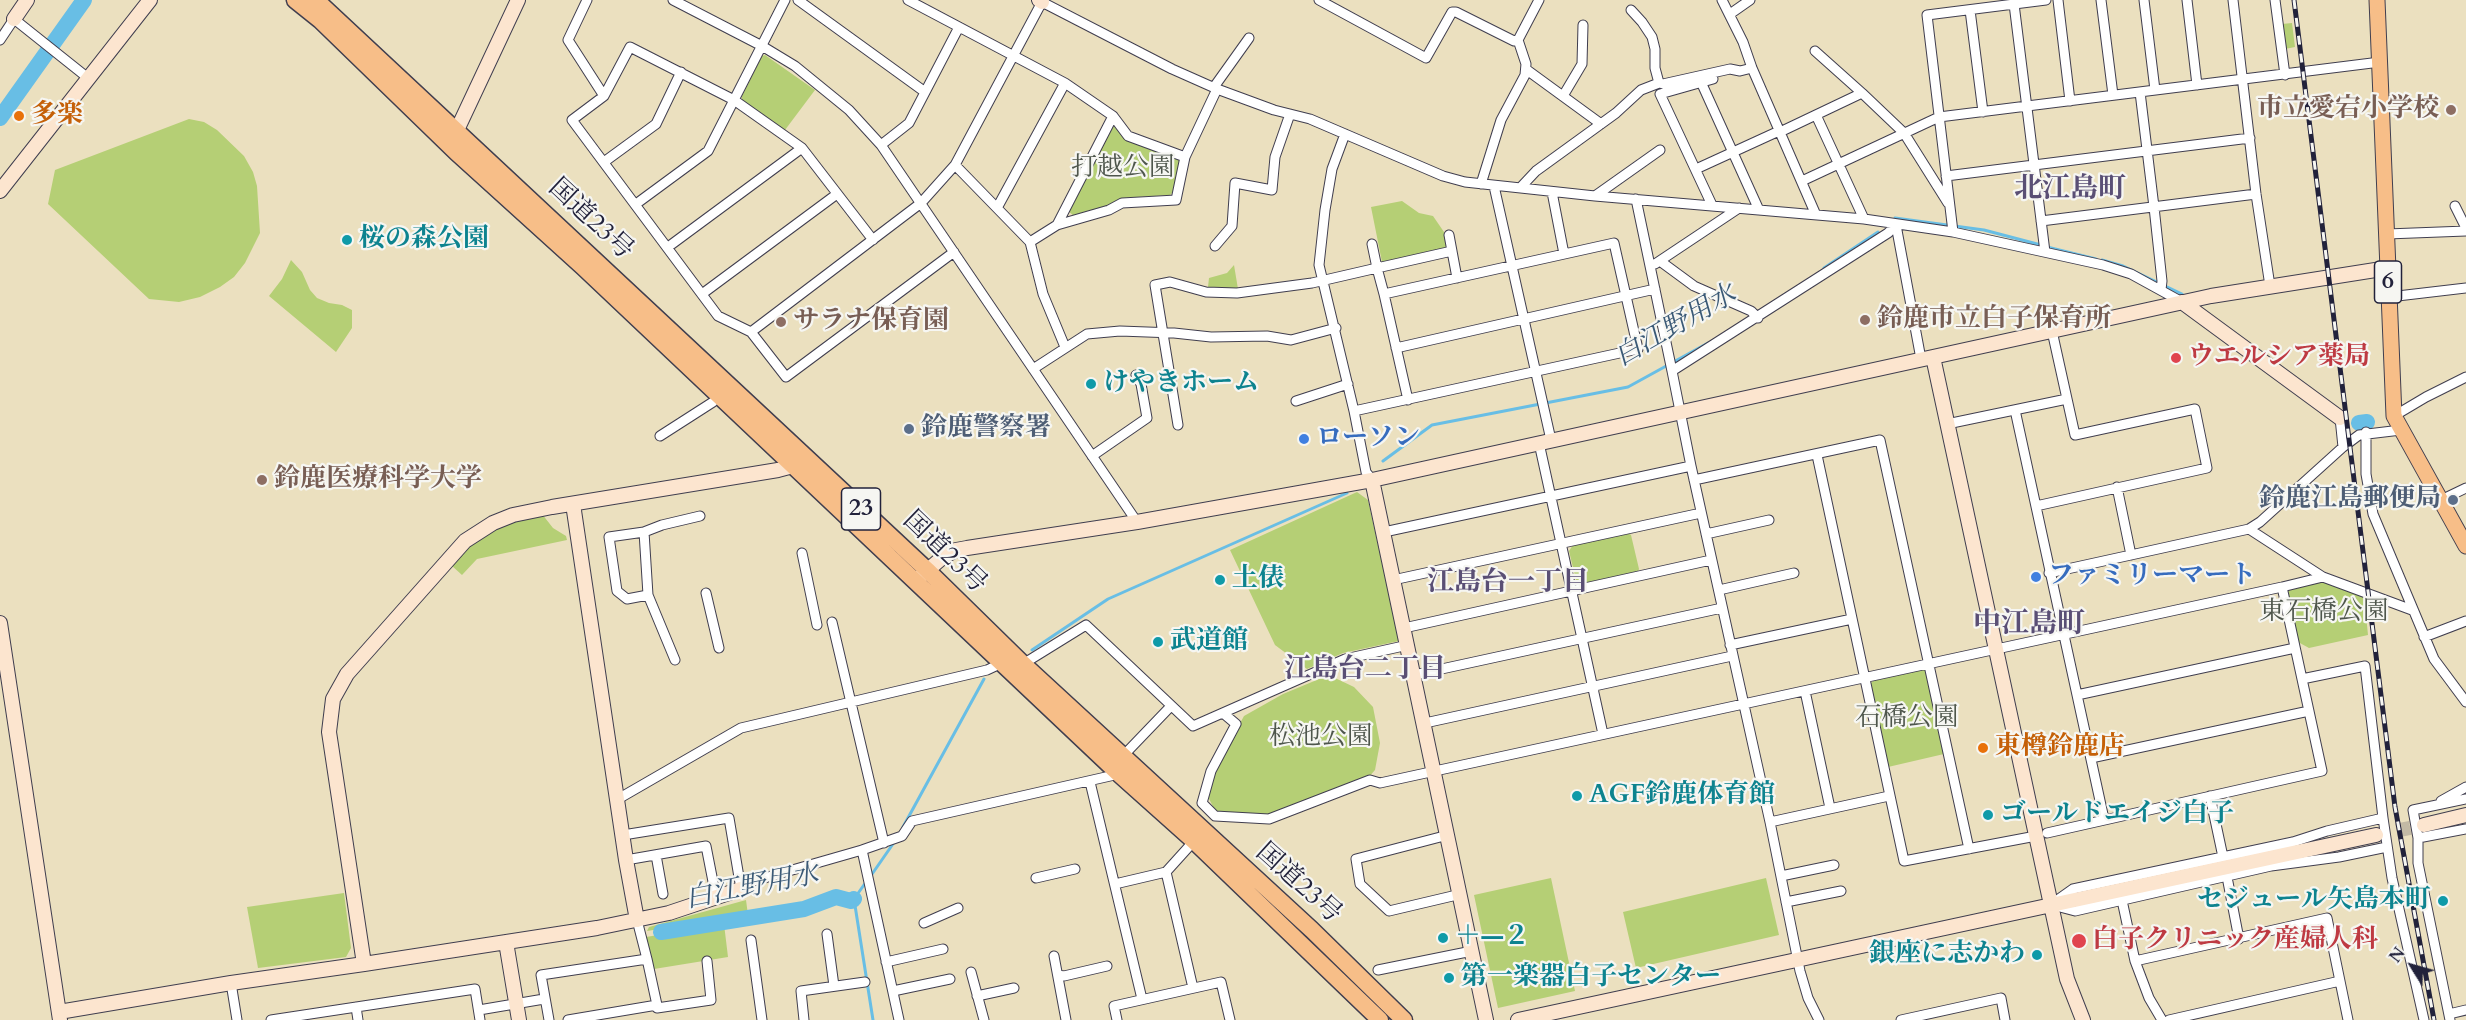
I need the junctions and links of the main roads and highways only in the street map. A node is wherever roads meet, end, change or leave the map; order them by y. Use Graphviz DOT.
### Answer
graph roads {
  1 [pos="295,0"];
  2 [pos="316,0"];
  3 [pos="2377,0"];
  4 [pos="452,137"];
  5 [pos="2466,546"];
  6 [pos="921,576"];
  7 [pos="1380,1020"];
  8 [pos="1404,1020"];
  1 -- 4 [label="highway, 国道23号 / 23"];
  2 -- 4 [label="highway, 国道23号 / 23"];
  3 -- 5 [label="main road, 6"];
  4 -- 6 [label="highway, 国道23号 / 23"];
  6 -- 7 [label="highway, 国道23号 / 23"];
  6 -- 8 [label="highway, 国道23号 / 23"];
}
